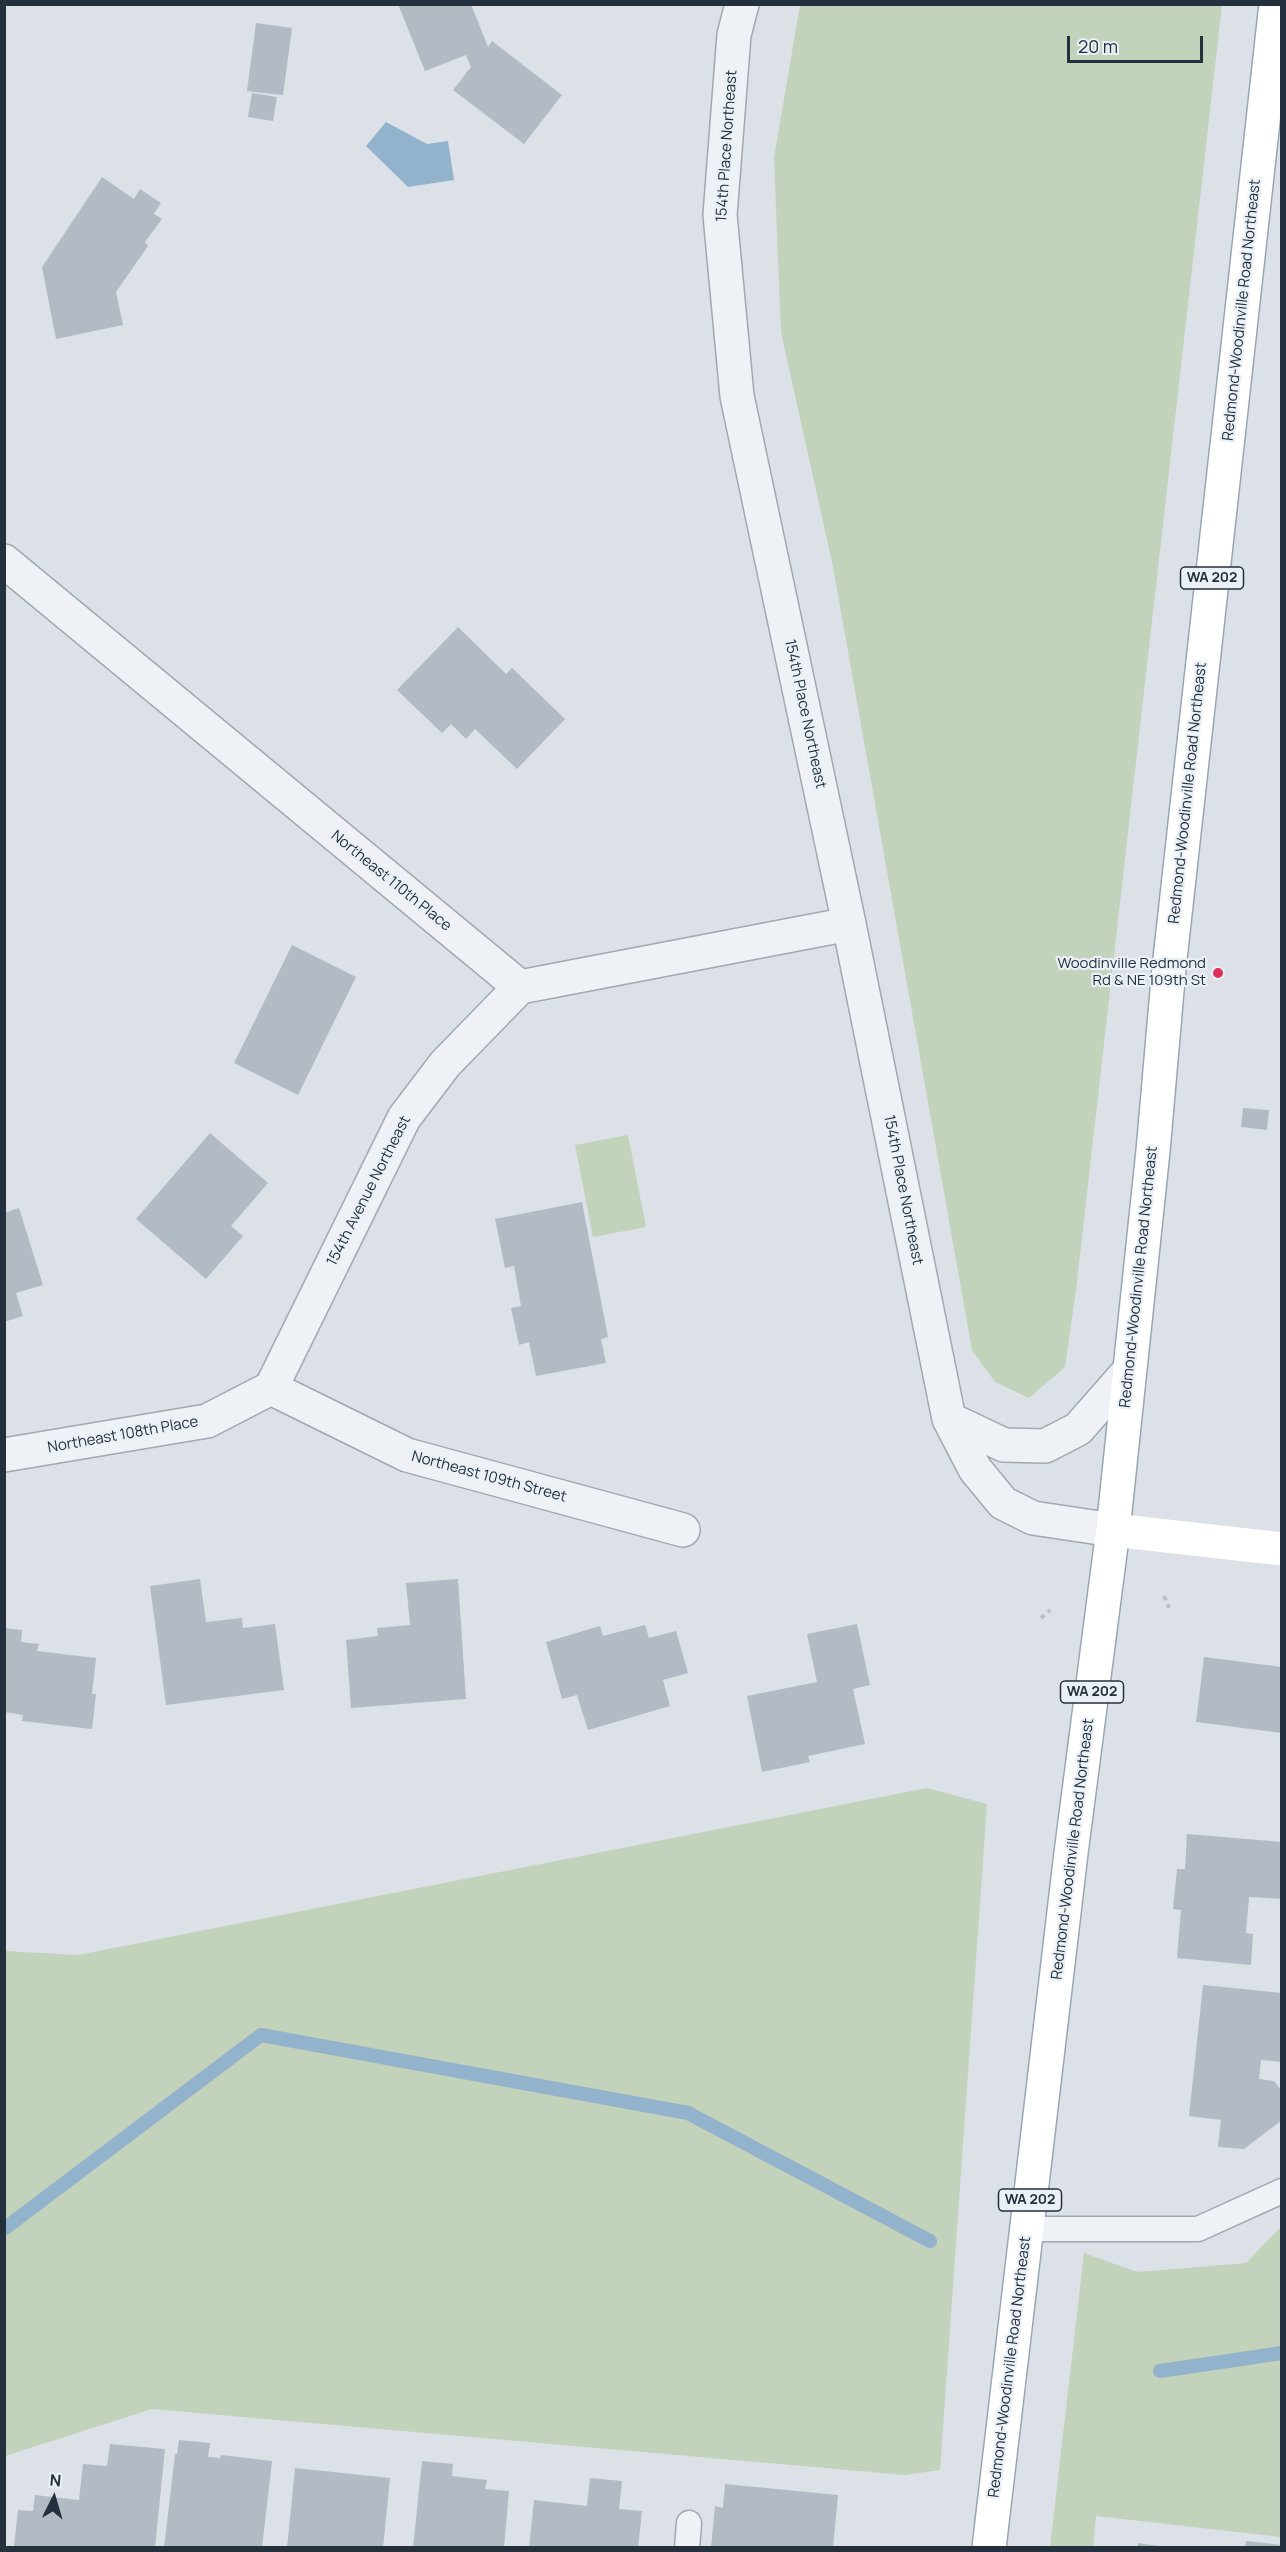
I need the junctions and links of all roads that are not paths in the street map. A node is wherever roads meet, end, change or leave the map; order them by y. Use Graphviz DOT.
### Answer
graph roads {
  1 [pos="742,4"];
  2 [pos="1276,4"];
  3 [pos="4,561"];
  4 [pos="849,924"];
  5 [pos="520,987"];
  6 [pos="1129,1371"];
  7 [pos="271,1388"];
  8 [pos="949,1419"];
  9 [pos="4,1455"];
  10 [pos="683,1530"];
  11 [pos="1113,1530"];
  12 [pos="1281,1549"];
  13 [pos="1281,2191"];
  14 [pos="1027,2229"];
  15 [pos="689,2523"];
  16 [pos="687,2547"];
  17 [pos="989,2547"];
  1 -- 4 [label="street, 154th Place Northeast"];
  2 -- 6 [label="main road, Redmond-Woodinville Road Northeast / WA 202"];
  3 -- 5 [label="street, Northeast 110th Place"];
  4 -- 5 [label="street"];
  4 -- 8 [label="street, 154th Place Northeast"];
  5 -- 7 [label="street, 154th Avenue Northeast"];
  6 -- 8 [label="street"];
  6 -- 11 [label="main road, Redmond-Woodinville Road Northeast / WA 202"];
  7 -- 9 [label="street, Northeast 108th Place"];
  7 -- 10 [label="street, Northeast 109th Street"];
  8 -- 11 [label="street, 154th Place Northeast"];
  11 -- 12 [label="main road"];
  11 -- 14 [label="main road, Redmond-Woodinville Road Northeast / WA 202"];
  13 -- 14 [label="lane"];
  14 -- 17 [label="main road, Redmond-Woodinville Road Northeast / WA 202"];
  15 -- 16 [label="lane"];
}
